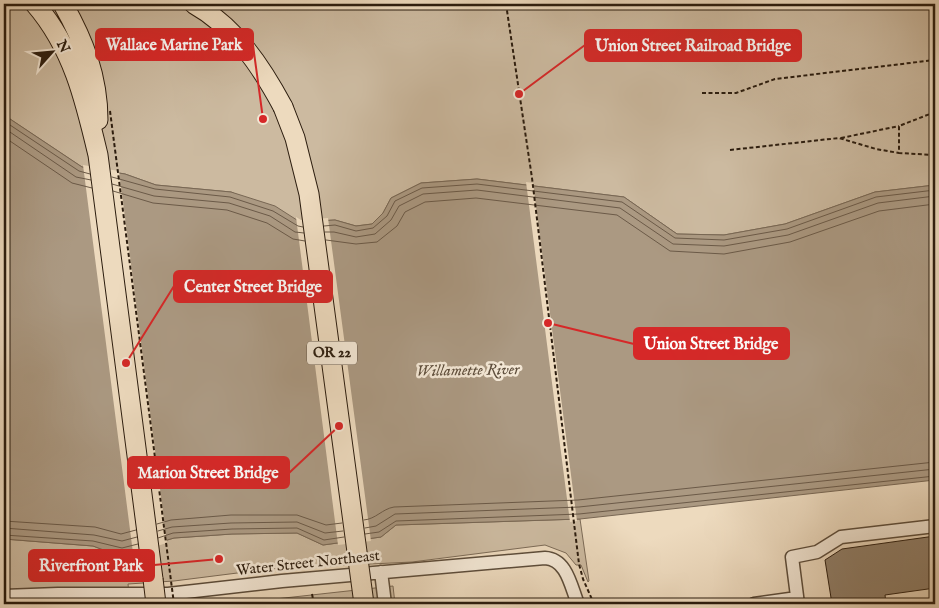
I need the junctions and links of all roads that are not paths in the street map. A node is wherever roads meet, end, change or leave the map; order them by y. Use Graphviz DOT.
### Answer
graph roads {
  1 [pos="35,4"];
  2 [pos="63,4"];
  3 [pos="194,4"];
  4 [pos="208,9"];
  5 [pos="98,155"];
  6 [pos="935,526"];
  7 [pos="381,572"];
  8 [pos="153,579"];
  9 [pos="4,596"];
  10 [pos="117,600"];
  11 [pos="798,601"];
  12 [pos="151,604"];
  13 [pos="156,604"];
  14 [pos="364,604"];
  15 [pos="385,604"];
  16 [pos="578,604"];
  17 [pos="754,604"];
  1 -- 5 [label="highway"];
  2 -- 5 [label="highway"];
  3 -- 4 [label="highway, OR 22"];
  4 -- 14 [label="highway, OR 22, bridge"];
  5 -- 8 [label="highway"];
  6 -- 11 [label="street"];
  7 -- 10 [label="street, Water Street Northeast"];
  7 -- 15 [label="street"];
  7 -- 16 [label="street, Water Street Northeast"];
  8 -- 12 [label="highway, bridge"];
  8 -- 13 [label="highway, bridge"];
  9 -- 10 [label="street, Water Street Northeast"];
  11 -- 17 [label="street"];
}
